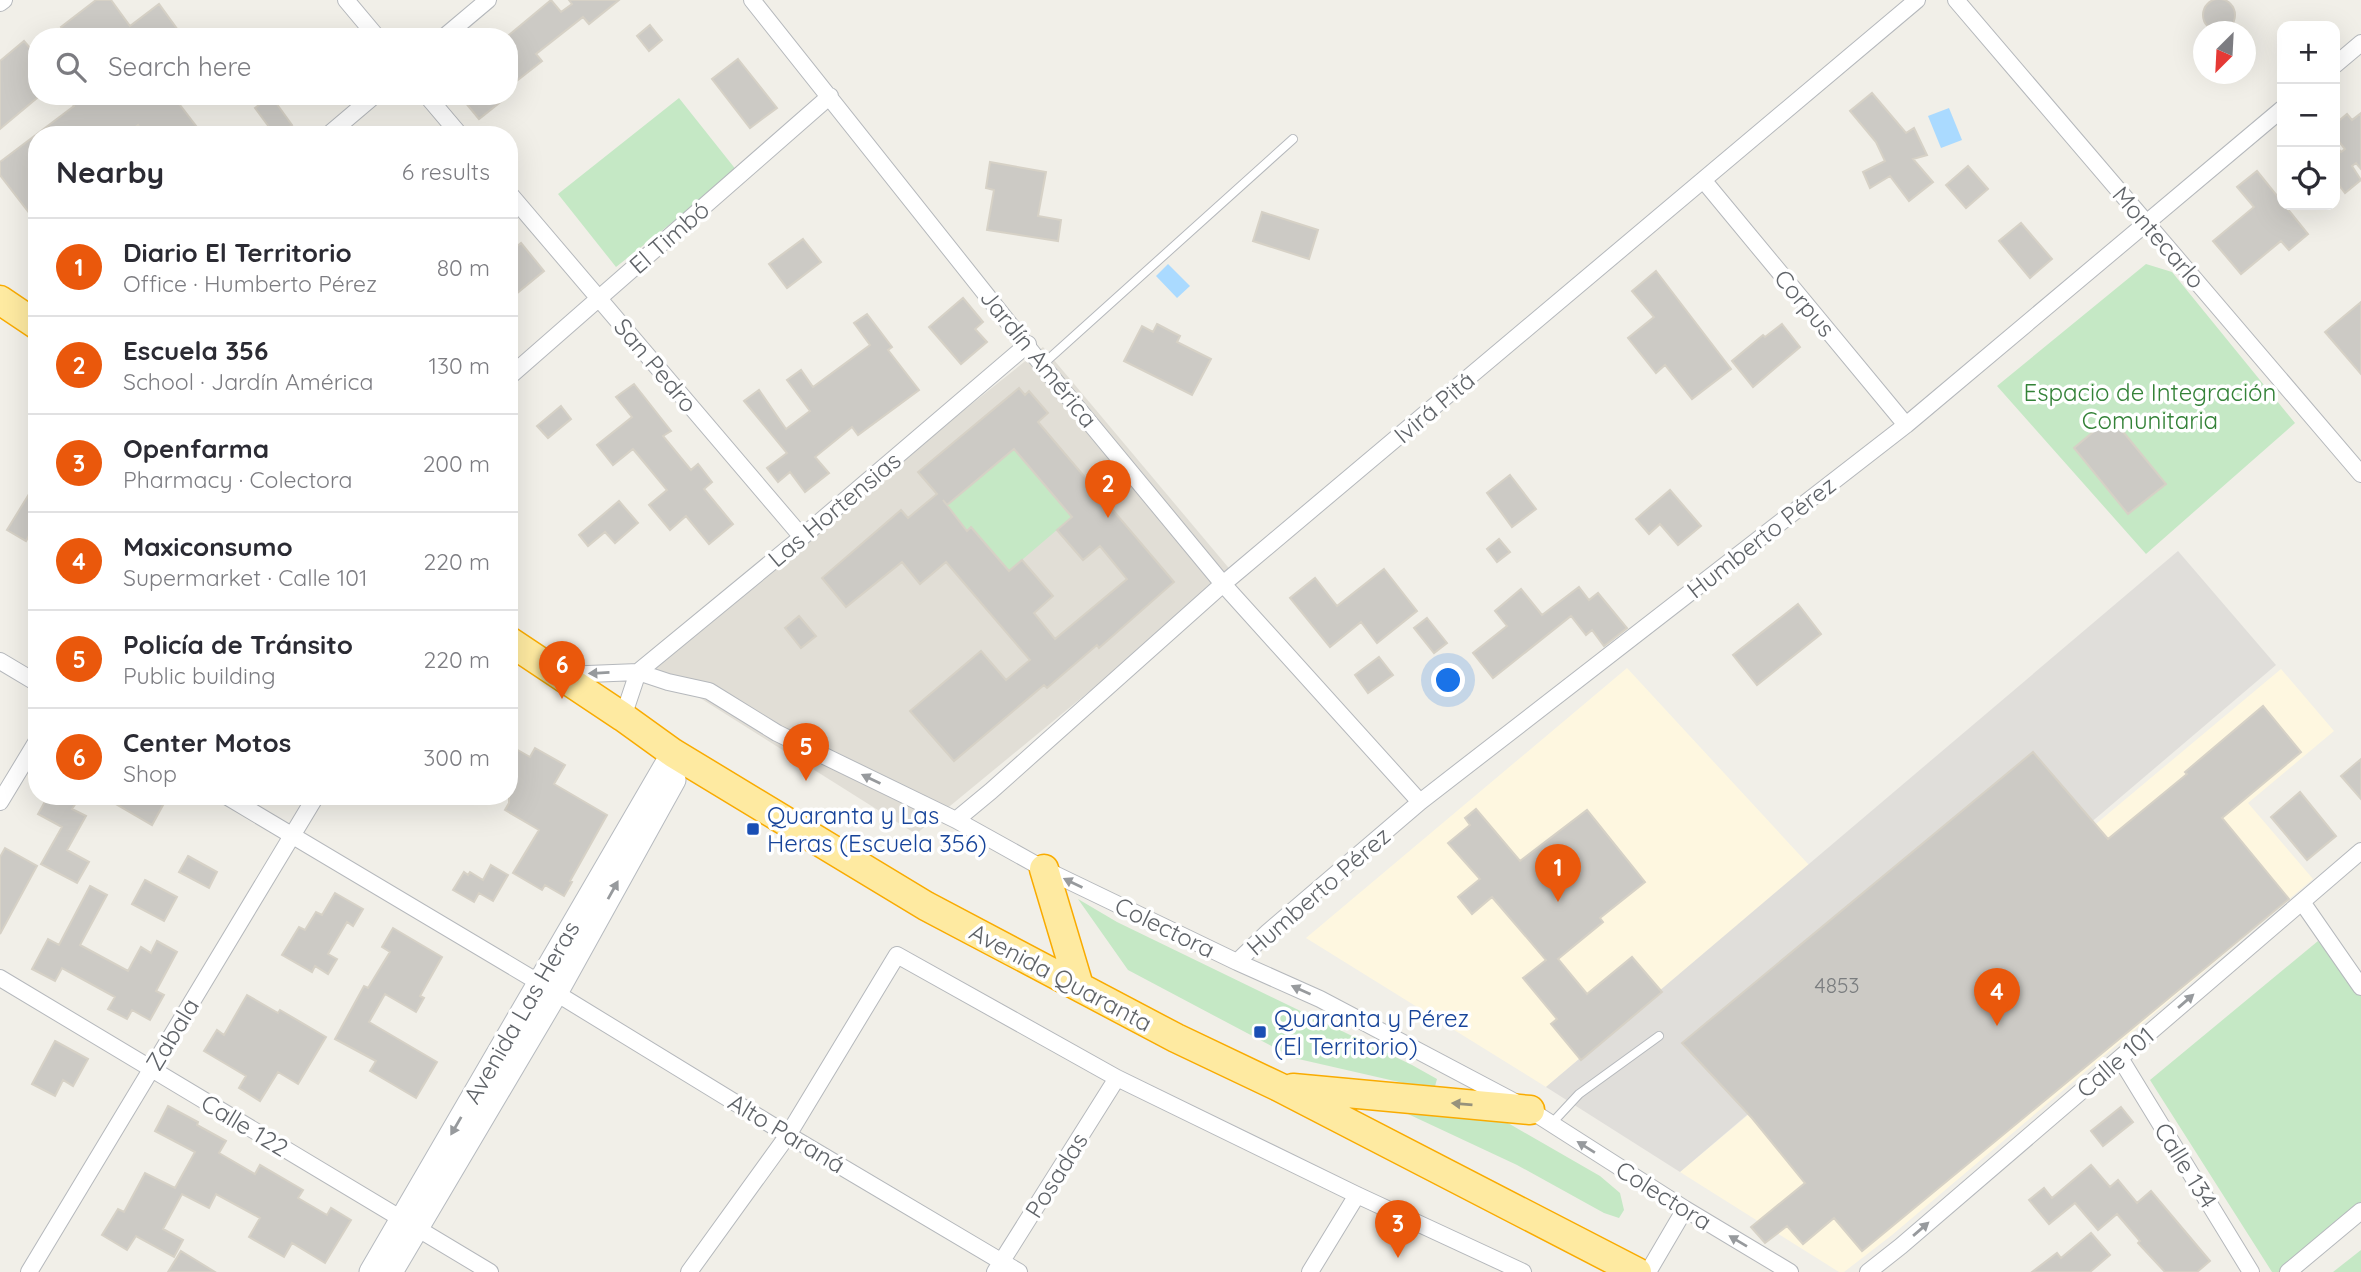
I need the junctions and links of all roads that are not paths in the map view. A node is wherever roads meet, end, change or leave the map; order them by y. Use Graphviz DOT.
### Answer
graph roads {
  1 [pos="346,0"];
  2 [pos="488,0"];
  3 [pos="752,0"];
  4 [pos="1917,0"];
  5 [pos="1956,0"];
  6 [pos="369,28"];
  7 [pos="455,28"];
  8 [pos="2361,43"];
  9 [pos="2340,61"];
  10 [pos="830,96"];
  11 [pos="363,105"];
  12 [pos="435,105"];
  13 [pos="2277,113"];
  14 [pos="339,126"];
  15 [pos="452,126"];
  16 [pos="1293,139"];
  17 [pos="1704,181"];
  18 [pos="518,203"];
  19 [pos="2147,223"];
  20 [pos="599,298"];
  21 [pos="0,300"];
  22 [pos="28,319"];
  23 [pos="1028,344"];
  24 [pos="1042,365"];
  25 [pos="518,369"];
  26 [pos="1906,425"];
  27 [pos="2361,474"];
  28 [pos="802,537"];
  29 [pos="1223,584"];
  30 [pos="518,647"];
  31 [pos="0,661"];
  32 [pos="638,672"];
  33 [pos="561,675"];
  34 [pos="28,678"];
  35 [pos="623,717"];
  36 [pos="28,756"];
  37 [pos="679,757"];
  38 [pos="0,802"];
  39 [pos="1420,802"];
  40 [pos="241,805"];
  41 [pos="310,805"];
  42 [pos="956,820"];
  43 [pos="291,835"];
  44 [pos="2361,851"];
  45 [pos="1044,869"];
  46 [pos="2302,902"];
  47 [pos="1237,962"];
  48 [pos="0,978"];
  49 [pos="1079,986"];
  50 [pos="547,987"];
  51 [pos="2361,987"];
  52 [pos="1659,1036"];
  53 [pos="2120,1058"];
  54 [pos="151,1068"];
  55 [pos="1117,1078"];
  56 [pos="1279,1087"];
  57 [pos="1541,1117"];
  58 [pos="788,1135"];
  59 [pos="1357,1195"];
  60 [pos="1685,1209"];
  61 [pos="2361,1211"];
  62 [pos="410,1224"];
  63 [pos="998,1267"];
  64 [pos="29,1272"];
  65 [pos="371,1272"];
  66 [pos="391,1272"];
  67 [pos="490,1272"];
  68 [pos="689,1272"];
  69 [pos="1019,1272"];
  70 [pos="1311,1272"];
  71 [pos="1523,1272"];
  72 [pos="1637,1272"];
  73 [pos="1648,1272"];
  74 [pos="1790,1272"];
  75 [pos="1868,1272"];
  76 [pos="2251,1272"];
  77 [pos="2288,1272"];
  1 -- 6 [label="street"];
  2 -- 7 [label="street"];
  3 -- 10 [label="street, Jardín América"];
  4 -- 17 [label="street, Ivirá Pitá"];
  5 -- 19 [label="street, Montecarlo"];
  8 -- 9 [label="street"];
  10 -- 20 [label="street, El Timbó"];
  10 -- 23 [label="street, Jardín América"];
  11 -- 14 [label="street"];
  12 -- 15 [label="street"];
  13 -- 19 [label="street, Humberto Pérez"];
  16 -- 24 [label="lane"];
  17 -- 26 [label="street, Corpus"];
  17 -- 29 [label="street, Ivirá Pitá"];
  18 -- 20 [label="street, San Pedro"];
  19 -- 26 [label="street, Humberto Pérez"];
  19 -- 27 [label="street, Montecarlo"];
  20 -- 25 [label="street, El Timbó"];
  20 -- 28 [label="street, San Pedro"];
  21 -- 22 [label="highway"];
  23 -- 24 [label="street, Jardín América"];
  23 -- 28 [label="street, Las Hortensias"];
  24 -- 29 [label="street, Jardín América"];
  26 -- 39 [label="street, Humberto Pérez"];
  28 -- 32 [label="street, Las Hortensias"];
  29 -- 39 [label="street, Jardín América"];
  29 -- 42 [label="street, Ivirá Pitá"];
  30 -- 33 [label="highway, Avenida Quaranta"];
  31 -- 34 [label="street"];
  32 -- 33 [label="street, one-way"];
  32 -- 35 [label="street"];
  42 -- 32 [label="street, Colectora, one-way"];
  33 -- 35 [label="highway, Avenida Quaranta"];
  35 -- 37 [label="highway, Avenida Quaranta"];
  36 -- 38 [label="street"];
  37 -- 49 [label="highway, Avenida Quaranta"];
  37 -- 50 [label="main road, Avenida Las Heras"];
  39 -- 47 [label="street, Humberto Pérez"];
  40 -- 43 [label="street, Alto Paraná"];
  41 -- 43 [label="street, Zabala"];
  42 -- 45 [label="street, Colectora"];
  43 -- 50 [label="street, Alto Paraná"];
  43 -- 54 [label="street, Zabala"];
  44 -- 46 [label="street, Calle 101"];
  47 -- 45 [label="street, Colectora, one-way"];
  45 -- 49 [label="highway"];
  46 -- 51 [label="street"];
  53 -- 46 [label="street, Calle 101, one-way"];
  57 -- 47 [label="street, Colectora, one-way"];
  48 -- 54 [label="street, Calle 122"];
  49 -- 56 [label="highway, Avenida Quaranta"];
  50 -- 58 [label="street, Alto Paraná"];
  50 -- 62 [label="main road, Avenida Las Heras"];
  52 -- 57 [label="lane"];
  75 -- 53 [label="street, Calle 101, one-way"];
  53 -- 76 [label="street, Calle 134"];
  54 -- 62 [label="street, Calle 122"];
  54 -- 64 [label="street, Zabala"];
  55 -- 58 [label="street"];
  55 -- 59 [label="street"];
  55 -- 63 [label="street, Posadas"];
  57 -- 56 [label="highway, one-way"];
  56 -- 72 [label="highway, Avenida Quaranta"];
  60 -- 57 [label="street, Colectora, one-way"];
  58 -- 63 [label="street, Alto Paraná"];
  58 -- 68 [label="street"];
  59 -- 70 [label="street"];
  59 -- 71 [label="street"];
  60 -- 73 [label="street"];
  74 -- 60 [label="street, Colectora, one-way"];
  61 -- 77 [label="street"];
  62 -- 65 [label="main road, Avenida Las Heras"];
  62 -- 66 [label="main road, Avenida Las Heras"];
  62 -- 67 [label="street, Calle 122"];
  63 -- 69 [label="street, Alto Paraná"];
}
